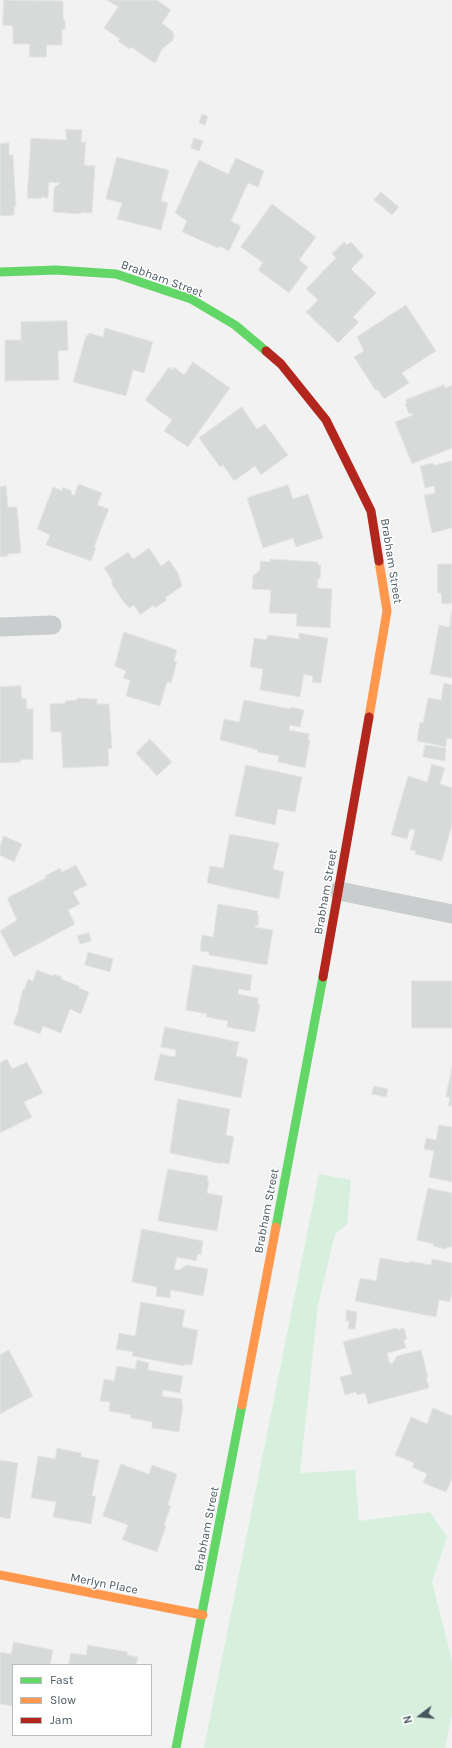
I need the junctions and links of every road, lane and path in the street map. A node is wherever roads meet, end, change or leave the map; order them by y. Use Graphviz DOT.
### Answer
graph roads {
  1 [pos="0,272"];
  2 [pos="52,624"];
  3 [pos="0,627"];
  4 [pos="339,891"];
  5 [pos="452,914"];
  6 [pos="0,1575"];
  7 [pos="203,1615"];
  8 [pos="176,1748"];
  1 -- 4 [label="street, Brabham Street"];
  2 -- 3 [label="street"];
  4 -- 5 [label="street"];
  4 -- 7 [label="street, Brabham Street"];
  6 -- 7 [label="street, Merlyn Place"];
  7 -- 8 [label="street, Brabham Street"];
}
